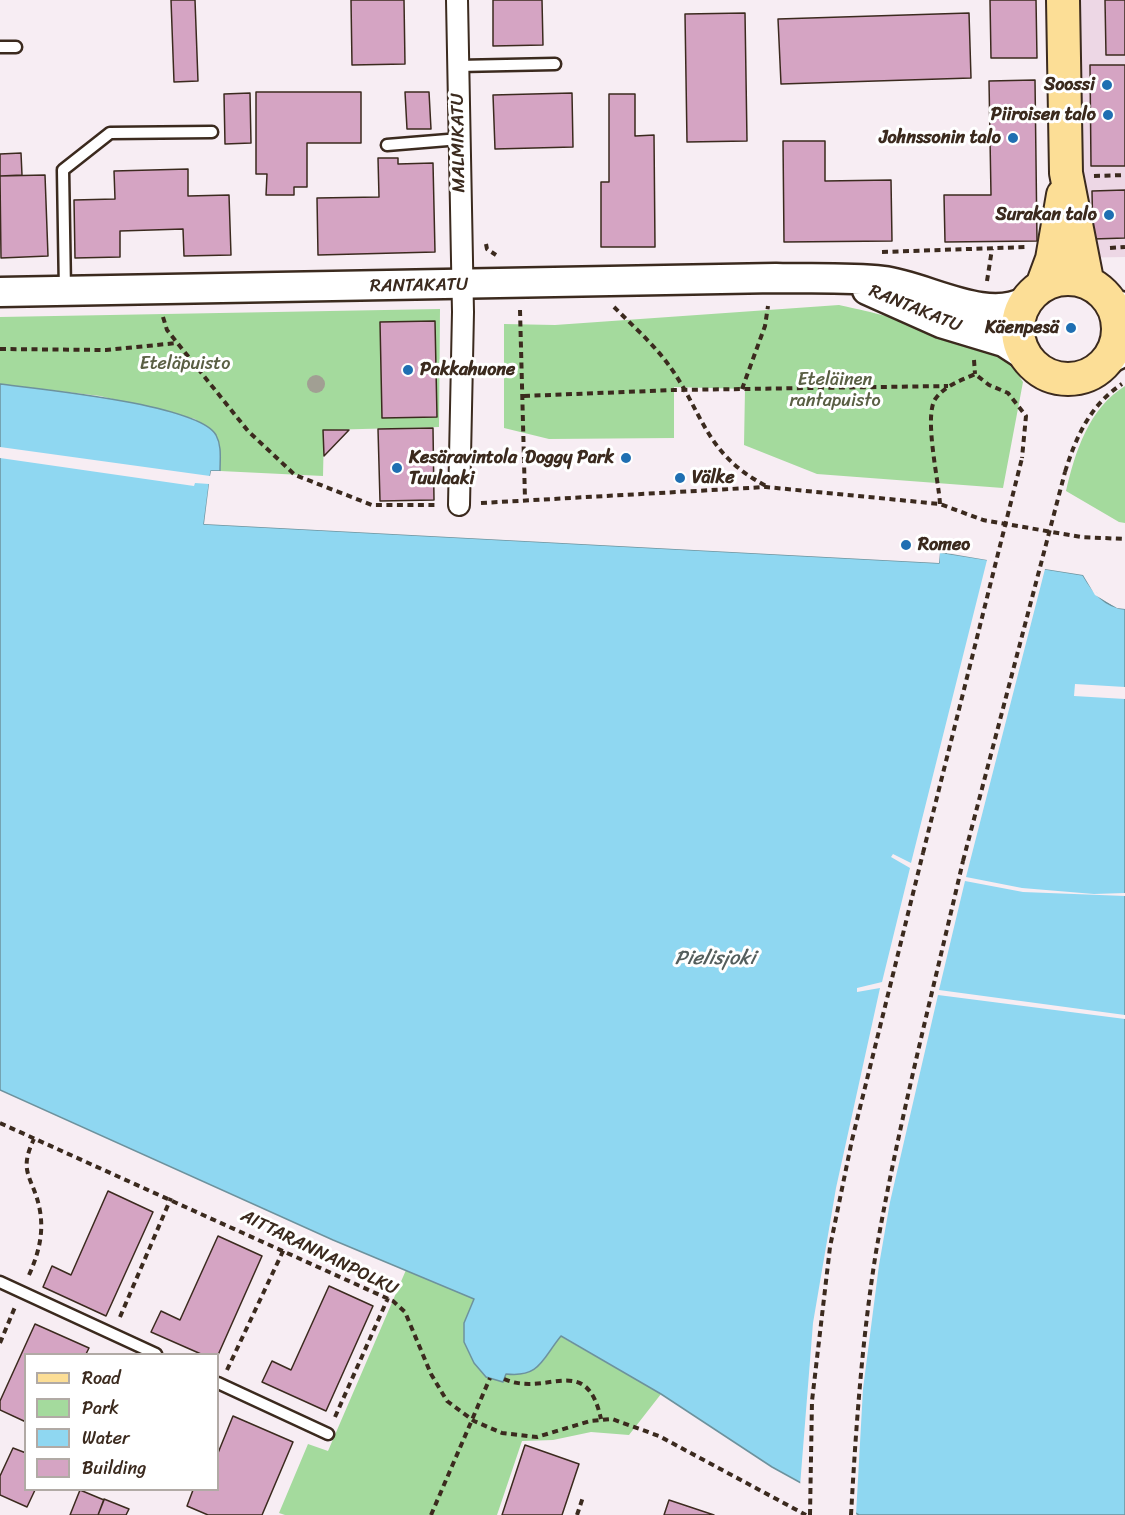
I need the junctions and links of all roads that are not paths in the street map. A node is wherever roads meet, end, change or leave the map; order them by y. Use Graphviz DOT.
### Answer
graph roads {
  1 [pos="457,0"];
  2 [pos="1063,0"];
  3 [pos="0,47"];
  4 [pos="16,47"];
  5 [pos="555,64"];
  6 [pos="458,66"];
  7 [pos="212,132"];
  8 [pos="460,139"];
  9 [pos="387,145"];
  10 [pos="1077,175"];
  11 [pos="837,279"];
  12 [pos="1087,280"];
  13 [pos="462,286"];
  14 [pos="65,291"];
  15 [pos="0,292"];
  16 [pos="1034,293"];
  17 [pos="1119,306"];
  18 [pos="1024,355"];
  19 [pos="1120,364"];
  20 [pos="459,505"];
  21 [pos="0,1282"];
  22 [pos="154,1353"];
  23 [pos="219,1384"];
  24 [pos="327,1434"];
  1 -- 6 [label="street, MALMIKATU"];
  2 -- 10 [label="main road"];
  3 -- 4 [label="lane"];
  5 -- 6 [label="lane"];
  6 -- 8 [label="street, MALMIKATU"];
  7 -- 14 [label="lane"];
  8 -- 9 [label="lane"];
  8 -- 13 [label="street, MALMIKATU"];
  10 -- 12 [label="main road"];
  10 -- 16 [label="main road"];
  11 -- 13 [label="street, RANTAKATU"];
  11 -- 16 [label="street, RANTAKATU"];
  11 -- 18 [label="street, RANTAKATU"];
  12 -- 16 [label="main road"];
  12 -- 17 [label="main road"];
  13 -- 14 [label="street, RANTAKATU"];
  13 -- 20 [label="street, MALMIKATU"];
  14 -- 15 [label="street, RANTAKATU"];
  16 -- 18 [label="main road"];
  17 -- 19 [label="main road"];
  18 -- 19 [label="main road"];
  21 -- 22 [label="lane"];
  23 -- 24 [label="lane"];
}
